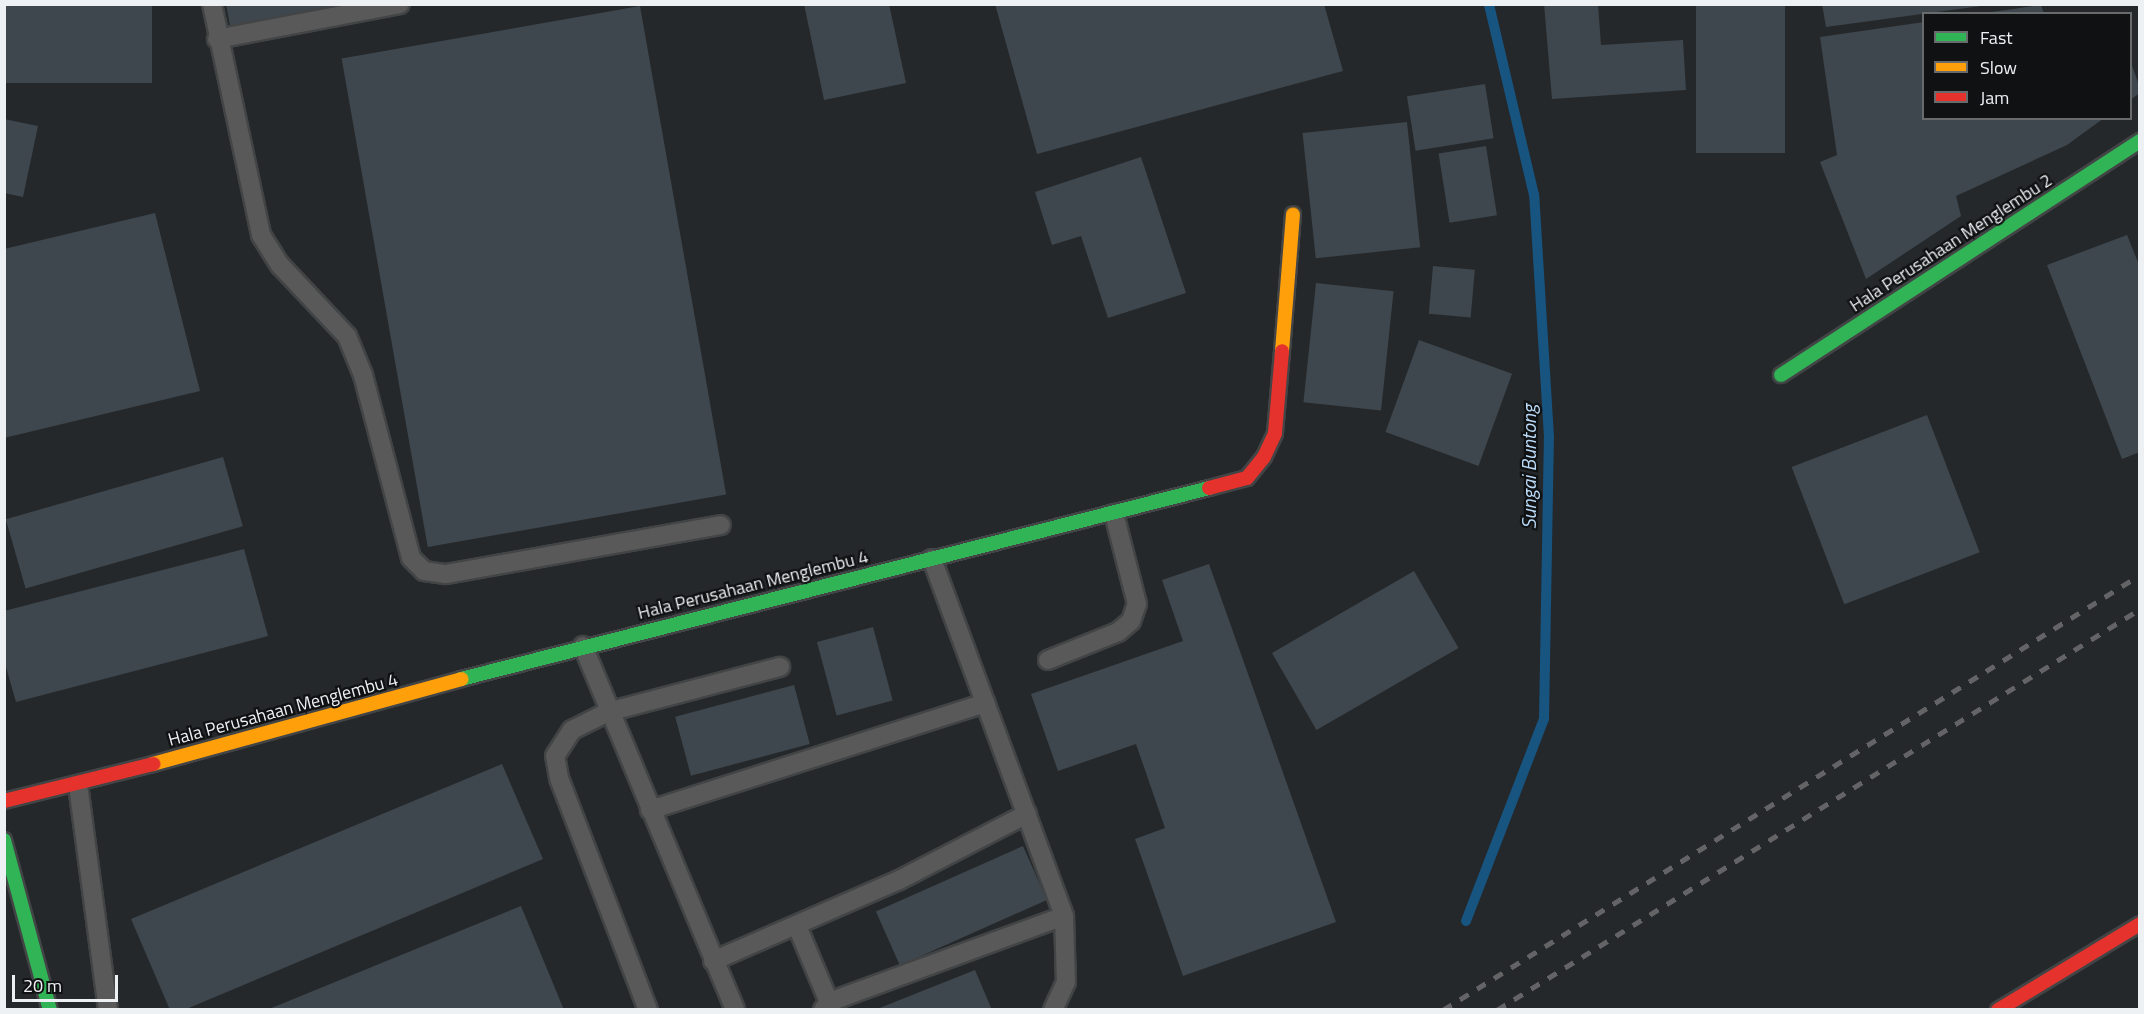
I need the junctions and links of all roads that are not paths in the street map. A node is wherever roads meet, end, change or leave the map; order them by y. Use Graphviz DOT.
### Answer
graph roads {
  1 [pos="212,4"];
  2 [pos="400,4"];
  3 [pos="217,39"];
  4 [pos="2139,141"];
  5 [pos="1293,214"];
  6 [pos="1781,375"];
  7 [pos="1114,514"];
  8 [pos="722,525"];
  9 [pos="932,559"];
  10 [pos="583,646"];
  11 [pos="1048,660"];
  12 [pos="780,667"];
  13 [pos="985,703"];
  14 [pos="608,712"];
  15 [pos="78,785"];
  16 [pos="4,801"];
  17 [pos="650,810"];
  18 [pos="1027,814"];
  19 [pos="4,840"];
  20 [pos="1064,916"];
  21 [pos="2139,924"];
  22 [pos="797,926"];
  23 [pos="713,961"];
  24 [pos="826,1006"];
  25 [pos="50,1010"];
  26 [pos="108,1010"];
  27 [pos="648,1010"];
  28 [pos="735,1010"];
  29 [pos="1053,1010"];
  30 [pos="1998,1010"];
  1 -- 3 [label="lane"];
  2 -- 3 [label="lane"];
  3 -- 8 [label="lane"];
  4 -- 6 [label="street, Hala Perusahaan Menglembu 2"];
  5 -- 7 [label="street, Hala Perusahaan Menglembu 4"];
  7 -- 9 [label="street, Hala Perusahaan Menglembu 4"];
  7 -- 11 [label="lane"];
  9 -- 10 [label="street, Hala Perusahaan Menglembu 4"];
  9 -- 13 [label="lane"];
  10 -- 14 [label="lane"];
  10 -- 15 [label="street, Hala Perusahaan Menglembu 4"];
  12 -- 14 [label="lane"];
  13 -- 17 [label="lane"];
  13 -- 18 [label="lane"];
  14 -- 17 [label="lane"];
  14 -- 27 [label="lane"];
  15 -- 16 [label="street, Hala Perusahaan Menglembu 4"];
  15 -- 26 [label="lane"];
  17 -- 23 [label="lane"];
  18 -- 20 [label="lane"];
  18 -- 22 [label="lane"];
  19 -- 25 [label="street"];
  20 -- 24 [label="lane"];
  20 -- 29 [label="lane"];
  21 -- 30 [label="street"];
  22 -- 23 [label="lane"];
  22 -- 24 [label="lane"];
  23 -- 28 [label="lane"];
}
